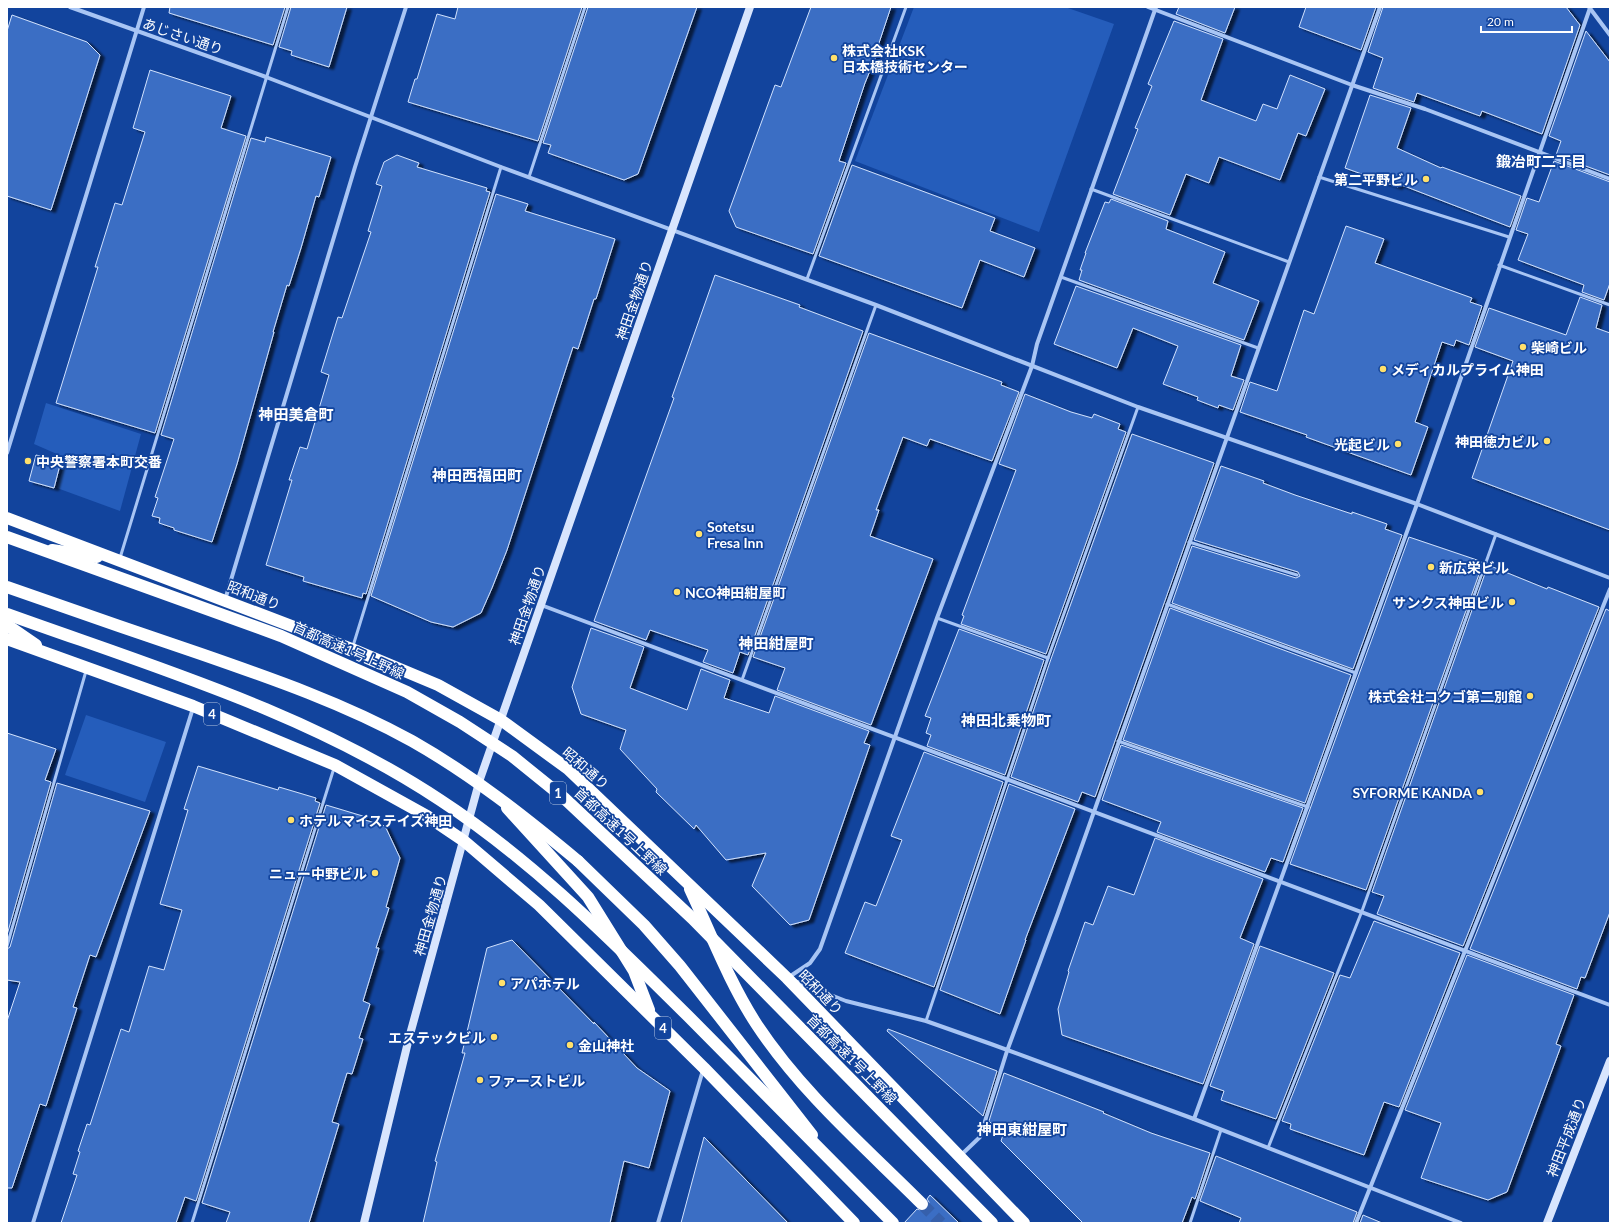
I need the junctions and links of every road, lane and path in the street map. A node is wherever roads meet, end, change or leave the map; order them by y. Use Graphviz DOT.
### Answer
graph roads {
  1 [pos="70,7"];
  2 [pos="144,7"];
  3 [pos="288,7"];
  4 [pos="406,7"];
  5 [pos="585,7"];
  6 [pos="750,7"];
  7 [pos="906,7"];
  8 [pos="1148,7"];
  9 [pos="1380,7"];
  10 [pos="1156,8"];
  11 [pos="1589,8"];
  12 [pos="137,32"];
  13 [pos="1610,35"];
  14 [pos="266,77"];
  15 [pos="1352,85"];
  16 [pos="371,117"];
  17 [pos="1538,153"];
  18 [pos="501,167"];
  19 [pos="529,177"];
  20 [pos="1319,177"];
  21 [pos="1610,179"];
  22 [pos="1092,189"];
  23 [pos="672,229"];
  24 [pos="1509,237"];
  25 [pos="1289,262"];
  26 [pos="1499,265"];
  27 [pos="1061,277"];
  28 [pos="807,279"];
  29 [pos="876,305"];
  30 [pos="1610,305"];
  31 [pos="1258,348"];
  32 [pos="1032,366"];
  33 [pos="1138,407"];
  34 [pos="1226,439"];
  35 [pos="7,452"];
  36 [pos="1417,504"];
  37 [pos="7,518"];
  38 [pos="1496,534"];
  39 [pos="7,537"];
  40 [pos="1189,542"];
  41 [pos="7,544"];
  42 [pos="120,560"];
  43 [pos="1297,575"];
  44 [pos="1610,578"];
  45 [pos="7,587"];
  46 [pos="1610,589"];
  47 [pos="225,600"];
  48 [pos="1167,604"];
  49 [pos="541,605"];
  50 [pos="7,614"];
  51 [pos="938,618"];
  52 [pos="7,625"];
  53 [pos="7,639"];
  54 [pos="352,649"];
  55 [pos="50,655"];
  56 [pos="1048,658"];
  57 [pos="86,668"];
  58 [pos="1356,673"];
  59 [pos="742,680"];
  60 [pos="193,706"];
  61 [pos="502,720"];
  62 [pos="894,738"];
  63 [pos="1118,741"];
  64 [pos="335,765"];
  65 [pos="480,779"];
  66 [pos="1006,780"];
  67 [pos="1308,807"];
  68 [pos="1093,813"];
  69 [pos="464,841"];
  70 [pos="1281,881"];
  71 [pos="687,882"];
  72 [pos="1362,911"];
  73 [pos="7,946"];
  74 [pos="1465,950"];
  75 [pos="787,978"];
  76 [pos="1610,1005"];
  77 [pos="650,1015"];
  78 [pos="926,1021"];
  79 [pos="1007,1051"];
  80 [pos="1610,1061"];
  81 [pos="704,1068"];
  82 [pos="1194,1119"];
  83 [pos="1221,1130"];
  84 [pos="1268,1148"];
  85 [pos="959,1157"];
  86 [pos="832,1161"];
  87 [pos="1371,1188"];
  88 [pos="922,1204"];
  89 [pos="33,1223"];
  90 [pos="192,1223"];
  91 [pos="364,1223"];
  92 [pos="658,1223"];
  93 [pos="854,1223"];
  94 [pos="893,1223"];
  95 [pos="992,1223"];
  96 [pos="1024,1223"];
  97 [pos="1190,1223"];
  98 [pos="1356,1223"];
  99 [pos="1461,1223"];
  100 [pos="1547,1223"];
  1 -- 12 [label="street, あじさい通り"];
  2 -- 12 [label="street"];
  3 -- 14 [label="lane"];
  4 -- 16 [label="street"];
  5 -- 19 [label="lane"];
  6 -- 23 [label="street, 神田金物通り"];
  7 -- 28 [label="lane"];
  8 -- 10 [label="street"];
  9 -- 15 [label="street"];
  10 -- 15 [label="street"];
  10 -- 22 [label="street"];
  11 -- 13 [label="street"];
  11 -- 17 [label="street"];
  12 -- 14 [label="street, あじさい通り"];
  12 -- 35 [label="street"];
  14 -- 16 [label="street, あじさい通り"];
  14 -- 42 [label="lane"];
  15 -- 17 [label="street"];
  15 -- 20 [label="street"];
  16 -- 18 [label="street, あじさい通り"];
  16 -- 47 [label="street"];
  17 -- 21 [label="street"];
  17 -- 24 [label="street"];
  18 -- 19 [label="street, あじさい通り"];
  18 -- 54 [label="lane"];
  19 -- 23 [label="street, あじさい通り"];
  20 -- 24 [label="lane"];
  20 -- 25 [label="street"];
  22 -- 25 [label="lane"];
  22 -- 27 [label="street"];
  23 -- 28 [label="street, あじさい通り"];
  23 -- 49 [label="street, 神田金物通り"];
  24 -- 26 [label="street"];
  25 -- 31 [label="street"];
  26 -- 30 [label="lane"];
  26 -- 36 [label="street"];
  27 -- 31 [label="lane"];
  27 -- 32 [label="street"];
  28 -- 29 [label="street, あじさい通り"];
  29 -- 32 [label="street, あじさい通り"];
  29 -- 59 [label="lane"];
  31 -- 34 [label="street"];
  32 -- 33 [label="street, あじさい通り"];
  32 -- 51 [label="street"];
  33 -- 34 [label="street, あじさい通り"];
  33 -- 56 [label="lane"];
  34 -- 36 [label="street, あじさい通り"];
  34 -- 40 [label="street"];
  36 -- 38 [label="street, あじさい通り"];
  36 -- 58 [label="street"];
  37 -- 42 [label="highway, 昭和通り"];
  38 -- 44 [label="street, あじさい通り"];
  38 -- 72 [label="lane"];
  39 -- 95 [label="highway, 首都高速1号上野線 / 1, bridge"];
  40 -- 43 [label="lane"];
  40 -- 48 [label="street"];
  41 -- 42 [label="highway"];
  42 -- 47 [label="highway, 昭和通り"];
  45 -- 86 [label="highway, bridge"];
  46 -- 74 [label="street"];
  47 -- 54 [label="highway, 昭和通り"];
  48 -- 58 [label="lane"];
  48 -- 63 [label="street"];
  49 -- 59 [label="street"];
  49 -- 61 [label="street, 神田金物通り"];
  50 -- 86 [label="highway, bridge"];
  51 -- 56 [label="lane"];
  51 -- 62 [label="street"];
  52 -- 55 [label="highway"];
  53 -- 55 [label="highway, 4"];
  54 -- 61 [label="highway, 昭和通り"];
  55 -- 57 [label="highway, 4"];
  56 -- 66 [label="lane"];
  57 -- 60 [label="highway, 4"];
  57 -- 73 [label="lane"];
  58 -- 67 [label="street"];
  59 -- 62 [label="street"];
  60 -- 64 [label="highway, 4"];
  60 -- 89 [label="street"];
  61 -- 65 [label="street, 神田金物通り"];
  61 -- 71 [label="highway, 昭和通り"];
  62 -- 66 [label="street"];
  62 -- 75 [label="street"];
  63 -- 67 [label="lane"];
  63 -- 68 [label="street"];
  64 -- 69 [label="highway, 4"];
  64 -- 90 [label="lane"];
  65 -- 69 [label="street, 神田金物通り"];
  65 -- 77 [label="highway"];
  66 -- 68 [label="street"];
  66 -- 78 [label="lane"];
  67 -- 70 [label="street"];
  68 -- 70 [label="street"];
  68 -- 79 [label="street"];
  69 -- 77 [label="highway, 4"];
  69 -- 91 [label="street, 神田金物通り"];
  70 -- 72 [label="street"];
  70 -- 82 [label="street"];
  71 -- 75 [label="highway, 昭和通り"];
  71 -- 88 [label="highway"];
  72 -- 74 [label="street"];
  72 -- 84 [label="lane"];
  74 -- 76 [label="street"];
  74 -- 87 [label="street"];
  75 -- 78 [label="street"];
  75 -- 85 [label="highway, 昭和通り"];
  77 -- 81 [label="highway, 4"];
  78 -- 79 [label="street"];
  79 -- 82 [label="street"];
  79 -- 85 [label="street"];
  80 -- 100 [label="street, 神田平成通り"];
  81 -- 92 [label="street"];
  81 -- 93 [label="highway, 4"];
  82 -- 83 [label="street"];
  83 -- 84 [label="street"];
  83 -- 97 [label="lane"];
  84 -- 87 [label="street"];
  85 -- 96 [label="highway, 昭和通り"];
  86 -- 94 [label="highway, bridge"];
  87 -- 98 [label="street"];
  87 -- 99 [label="street"];
}
